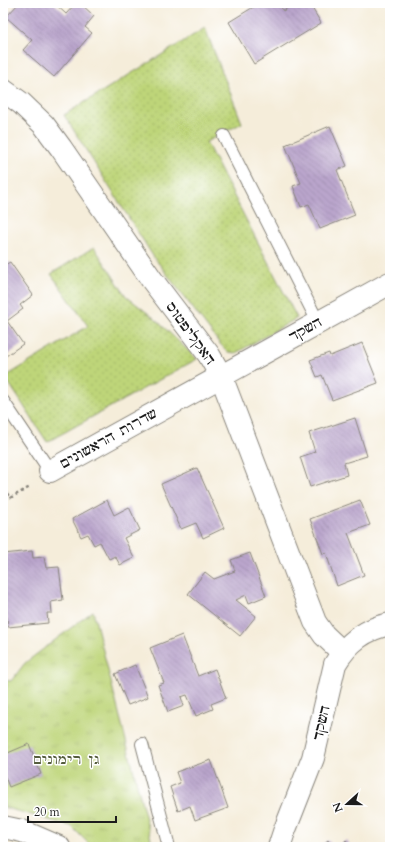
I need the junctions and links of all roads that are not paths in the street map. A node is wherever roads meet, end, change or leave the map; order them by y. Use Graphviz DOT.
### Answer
graph roads {
  1 [pos="3,90"];
  2 [pos="224,136"];
  3 [pos="390,283"];
  4 [pos="318,322"];
  5 [pos="220,376"];
  6 [pos="3,401"];
  7 [pos="50,471"];
  8 [pos="390,624"];
  9 [pos="342,652"];
  10 [pos="142,744"];
  11 [pos="3,827"];
  12 [pos="59,847"];
  13 [pos="168,847"];
  14 [pos="279,847"];
  1 -- 5 [label="street, האקליפטוס"];
  2 -- 4 [label="lane"];
  3 -- 4 [label="street, השקד"];
  4 -- 5 [label="street, השקד"];
  5 -- 7 [label="street, שדרות הראשונים"];
  5 -- 9 [label="street, האקליפטוס"];
  6 -- 7 [label="lane"];
  8 -- 9 [label="street, השקד"];
  9 -- 14 [label="street, השקד"];
  10 -- 13 [label="lane"];
  11 -- 12 [label="street"];
}
